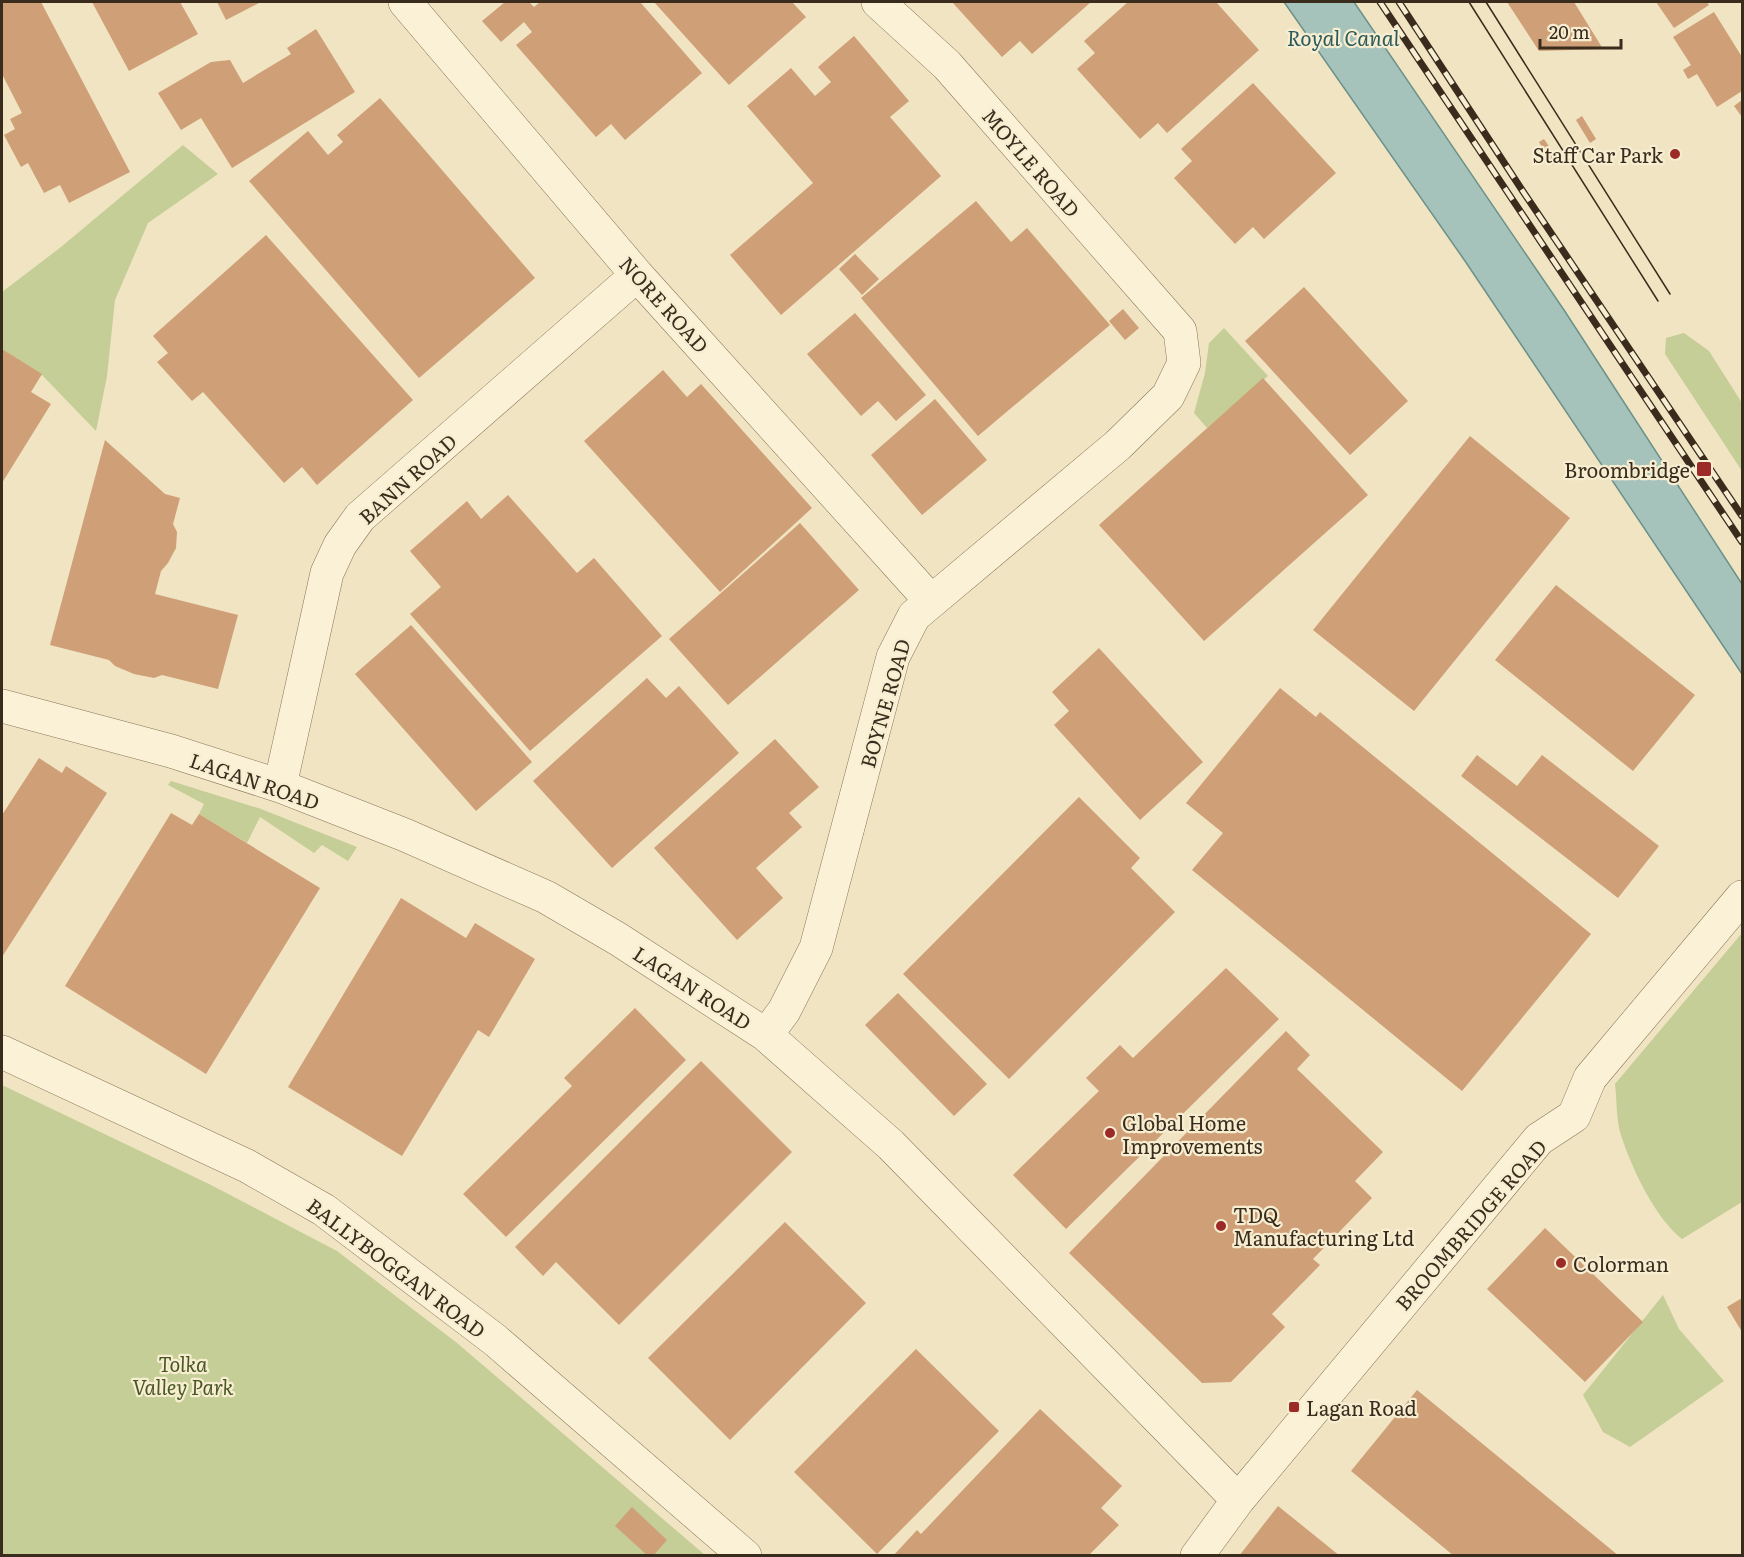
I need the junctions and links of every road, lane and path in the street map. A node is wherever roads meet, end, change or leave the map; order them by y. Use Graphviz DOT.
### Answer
graph roads {
  1 [pos="405,2"];
  2 [pos="878,2"];
  3 [pos="638,274"];
  4 [pos="1180,330"];
  5 [pos="931,601"];
  6 [pos="2,706"];
  7 [pos="280,786"];
  8 [pos="1743,897"];
  9 [pos="766,1035"];
  10 [pos="2,1052"];
  11 [pos="1238,1500"];
  12 [pos="745,1556"];
  13 [pos="1197,1556"];
  1 -- 3 [label="street, NORE ROAD"];
  2 -- 4 [label="street, MOYLE ROAD"];
  3 -- 5 [label="street, NORE ROAD"];
  3 -- 7 [label="street, BANN ROAD"];
  4 -- 5 [label="street, BOYNE ROAD"];
  5 -- 9 [label="street, BOYNE ROAD"];
  6 -- 7 [label="street, LAGAN ROAD"];
  7 -- 9 [label="street, LAGAN ROAD"];
  8 -- 11 [label="street, BROOMBRIDGE ROAD"];
  9 -- 11 [label="street, LAGAN ROAD"];
  10 -- 12 [label="street, BALLYBOGGAN ROAD"];
  11 -- 13 [label="street, BROOMBRIDGE ROAD"];
}
